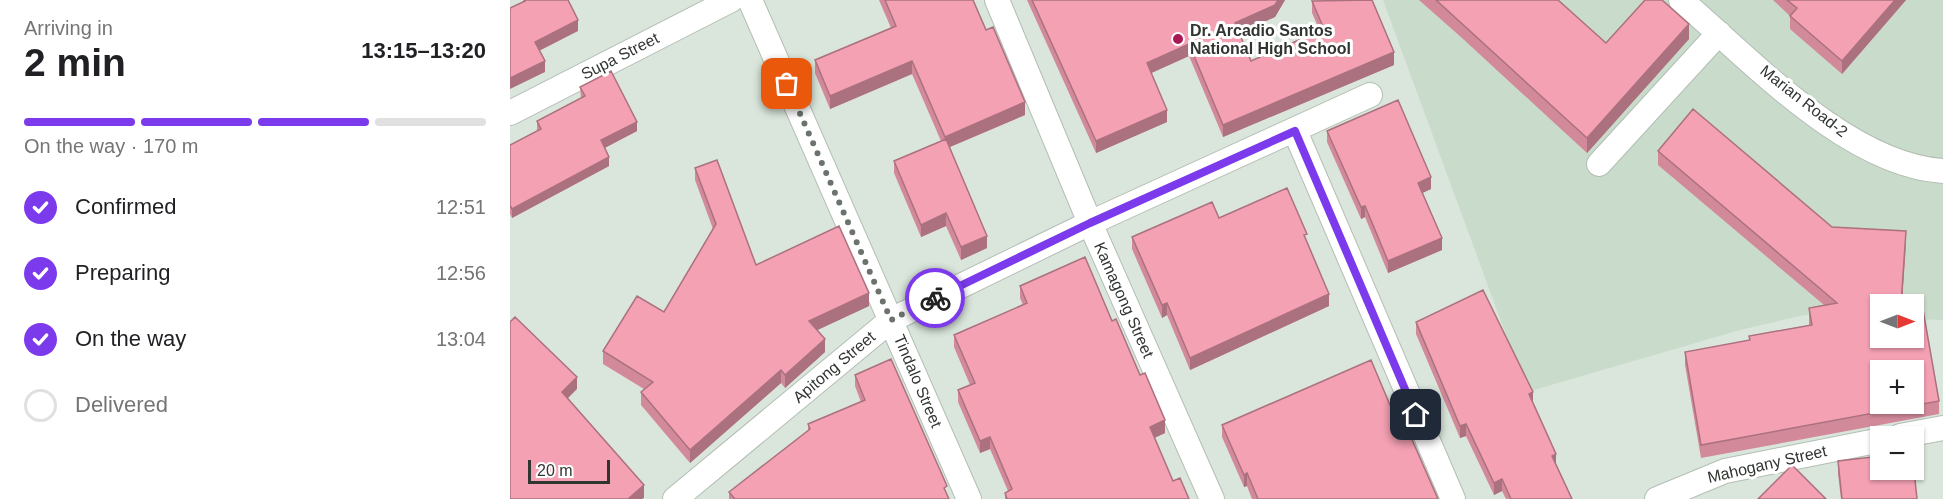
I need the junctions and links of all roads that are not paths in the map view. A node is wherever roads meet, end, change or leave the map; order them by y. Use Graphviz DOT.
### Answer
graph roads {
  1 [pos="731,0"];
  2 [pos="750,0"];
  3 [pos="997,0"];
  4 [pos="1681,0"];
  5 [pos="1719,33"];
  6 [pos="1370,95"];
  7 [pos="510,112"];
  8 [pos="1295,131"];
  9 [pos="1599,164"];
  10 [pos="1943,171"];
  11 [pos="1090,223"];
  12 [pos="891,320"];
  13 [pos="1943,428"];
  14 [pos="1924,432"];
  15 [pos="1870,442"];
  16 [pos="1689,492"];
  17 [pos="682,497"];
  18 [pos="969,499"];
  19 [pos="1212,499"];
  20 [pos="1453,499"];
  21 [pos="1657,499"];
  1 -- 7 [label="street, Supa Street"];
  2 -- 12 [label="street, Tindalo Street"];
  3 -- 11 [label="street, Kamagong Street"];
  4 -- 5 [label="street, Marian Road-2"];
  5 -- 9 [label="street"];
  5 -- 10 [label="street, Marian Road-2"];
  6 -- 8 [label="street, Apitong Street"];
  8 -- 11 [label="street, Apitong Street"];
  8 -- 20 [label="street"];
  11 -- 12 [label="street, Apitong Street"];
  11 -- 19 [label="street, Kamagong Street"];
  12 -- 17 [label="street, Apitong Street"];
  12 -- 18 [label="street, Tindalo Street"];
  13 -- 14 [label="street"];
  15 -- 16 [label="street, Mahogany Street"];
  16 -- 21 [label="street, Mahogany Street"];
}
